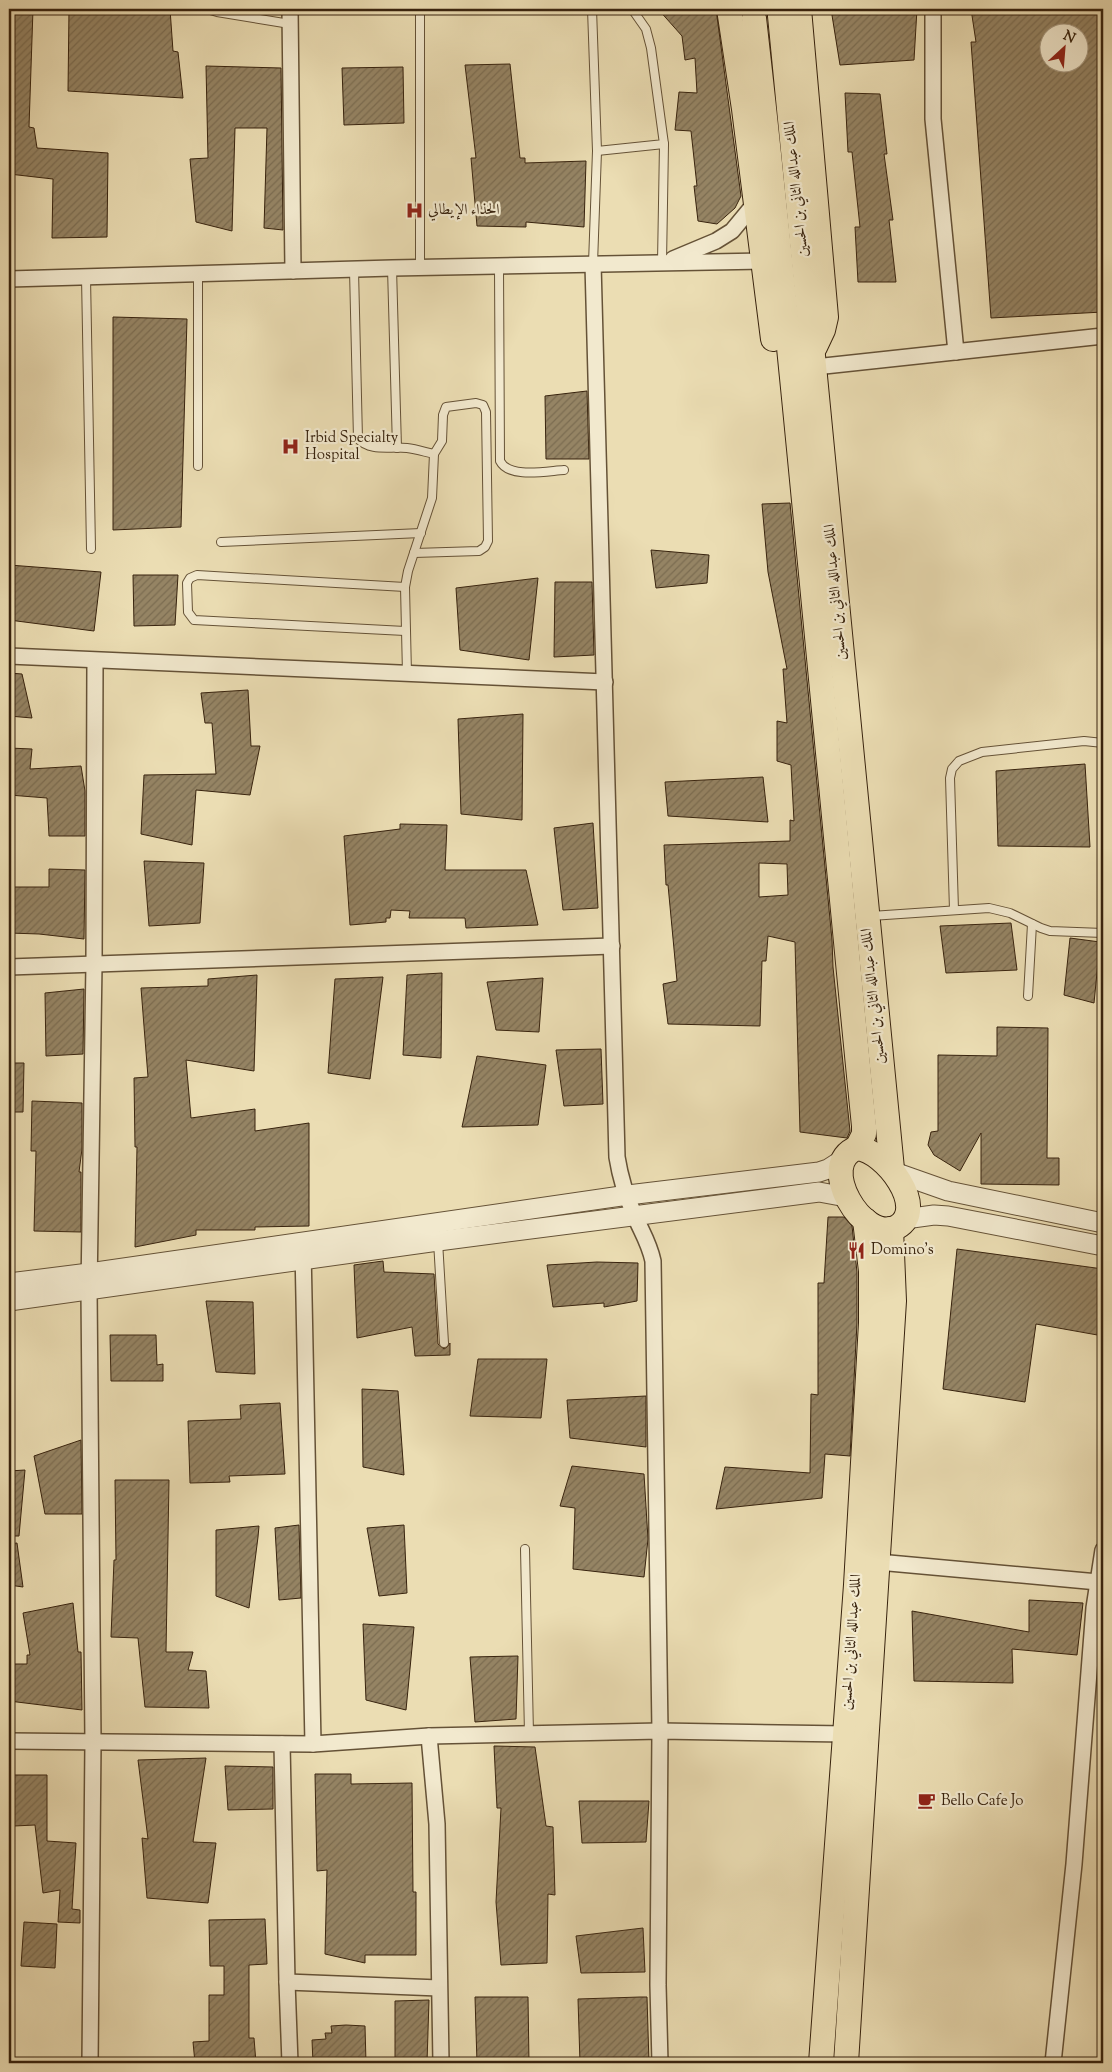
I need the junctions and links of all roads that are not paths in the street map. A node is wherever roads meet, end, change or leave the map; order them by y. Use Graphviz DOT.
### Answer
graph roads {
  1 [pos="208,9"];
  2 [pos="290,9"];
  3 [pos="420,9"];
  4 [pos="592,9"];
  5 [pos="632,9"];
  6 [pos="934,9"];
  7 [pos="792,13"];
  8 [pos="739,14"];
  9 [pos="290,24"];
  10 [pos="664,144"];
  11 [pos="597,151"];
  12 [pos="756,202"];
  13 [pos="764,261"];
  14 [pos="662,263"];
  15 [pos="593,264"];
  16 [pos="499,267"];
  17 [pos="392,268"];
  18 [pos="420,268"];
  19 [pos="354,270"];
  20 [pos="293,271"];
  21 [pos="198,274"];
  22 [pos="86,277"];
  23 [pos="9,279"];
  24 [pos="1103,336"];
  25 [pos="956,352"];
  26 [pos="814,360"];
  27 [pos="794,402"];
  28 [pos="397,448"];
  29 [pos="434,454"];
  30 [pos="198,466"];
  31 [pos="564,470"];
  32 [pos="421,533"];
  33 [pos="221,542"];
  34 [pos="91,549"];
  35 [pos="414,553"];
  36 [pos="405,586"];
  37 [pos="405,631"];
  38 [pos="9,656"];
  39 [pos="95,661"];
  40 [pos="407,674"];
  41 [pos="605,682"];
  42 [pos="1103,743"];
  43 [pos="954,910"];
  44 [pos="866,916"];
  45 [pos="1032,924"];
  46 [pos="1103,933"];
  47 [pos="612,946"];
  48 [pos="94,964"];
  49 [pos="9,967"];
  50 [pos="1028,996"];
  51 [pos="850,1154"];
  52 [pos="893,1170"];
  53 [pos="628,1196"];
  54 [pos="846,1197"];
  55 [pos="634,1215"];
  56 [pos="865,1220"];
  57 [pos="1103,1223"];
  58 [pos="898,1224"];
  59 [pos="438,1241"];
  60 [pos="303,1242"];
  61 [pos="1103,1246"];
  62 [pos="303,1261"];
  63 [pos="89,1282"];
  64 [pos="9,1283"];
  65 [pos="9,1301"];
  66 [pos="444,1343"];
  67 [pos="525,1549"];
  68 [pos="1103,1550"];
  69 [pos="878,1562"];
  70 [pos="1098,1582"];
  71 [pos="1099,1608"];
  72 [pos="660,1731"];
  73 [pos="529,1734"];
  74 [pos="846,1734"];
  75 [pos="429,1736"];
  76 [pos="9,1741"];
  77 [pos="93,1742"];
  78 [pos="282,1744"];
  79 [pos="313,1744"];
  80 [pos="287,1982"];
  81 [pos="439,1988"];
  82 [pos="90,2063"];
  83 [pos="290,2063"];
  84 [pos="441,2063"];
  85 [pos="660,2063"];
  86 [pos="821,2063"];
  87 [pos="846,2063"];
  88 [pos="1053,2063"];
  1 -- 9 [label="lane"];
  2 -- 9 [label="street"];
  3 -- 18 [label="lane"];
  4 -- 11 [label="lane"];
  5 -- 10 [label="lane"];
  6 -- 25 [label="street"];
  7 -- 26 [label="main road"];
  8 -- 12 [label="main road"];
  8 -- 27 [label="main road, الملك عبدالله الثاني بن الحسين"];
  9 -- 20 [label="street"];
  10 -- 11 [label="lane"];
  10 -- 14 [label="lane"];
  11 -- 15 [label="lane"];
  12 -- 13 [label="main road"];
  12 -- 14 [label="street"];
  13 -- 14 [label="street"];
  13 -- 27 [label="main road"];
  14 -- 15 [label="street"];
  15 -- 16 [label="street"];
  15 -- 41 [label="street"];
  16 -- 18 [label="street"];
  16 -- 31 [label="lane"];
  17 -- 18 [label="street"];
  17 -- 19 [label="street"];
  17 -- 28 [label="lane"];
  19 -- 20 [label="street"];
  19 -- 28 [label="lane"];
  20 -- 21 [label="street"];
  21 -- 22 [label="street"];
  21 -- 30 [label="lane"];
  22 -- 23 [label="street"];
  22 -- 34 [label="lane"];
  24 -- 25 [label="street"];
  25 -- 26 [label="street"];
  26 -- 44 [label="main road, الملك عبدالله الثاني بن الحسين"];
  27 -- 51 [label="main road, الملك عبدالله الثاني بن الحسين"];
  28 -- 29 [label="lane"];
  29 -- 32 [label="lane"];
  29 -- 35 [label="lane"];
  32 -- 33 [label="lane"];
  32 -- 35 [label="lane"];
  35 -- 36 [label="lane"];
  36 -- 37 [label="lane"];
  36 -- 37 [label="lane"];
  37 -- 40 [label="lane"];
  38 -- 39 [label="street"];
  39 -- 40 [label="street"];
  39 -- 48 [label="street"];
  40 -- 41 [label="street"];
  41 -- 47 [label="street"];
  42 -- 43 [label="lane"];
  43 -- 44 [label="lane"];
  43 -- 45 [label="lane"];
  44 -- 52 [label="main road, الملك عبدالله الثاني بن الحسين"];
  45 -- 46 [label="lane"];
  45 -- 50 [label="lane"];
  47 -- 48 [label="street"];
  47 -- 53 [label="street"];
  48 -- 49 [label="street"];
  48 -- 63 [label="street"];
  51 -- 52 [label="main road"];
  51 -- 53 [label="street"];
  51 -- 54 [label="main road"];
  52 -- 57 [label="street"];
  52 -- 58 [label="main road"];
  53 -- 55 [label="street"];
  53 -- 60 [label="street"];
  54 -- 55 [label="street"];
  54 -- 56 [label="main road"];
  55 -- 59 [label="street"];
  55 -- 72 [label="street"];
  56 -- 58 [label="main road"];
  56 -- 74 [label="main road, الملك عبدالله الثاني بن الحسين"];
  58 -- 61 [label="street"];
  58 -- 69 [label="main road, الملك عبدالله الثاني بن الحسين"];
  59 -- 62 [label="street"];
  59 -- 66 [label="lane"];
  60 -- 62 [label="street"];
  60 -- 63 [label="street"];
  62 -- 63 [label="street"];
  62 -- 79 [label="street"];
  63 -- 64 [label="street"];
  63 -- 65 [label="street"];
  63 -- 77 [label="street"];
  67 -- 73 [label="lane"];
  68 -- 70 [label="street"];
  69 -- 70 [label="street"];
  69 -- 87 [label="main road, الملك عبدالله الثاني بن الحسين"];
  70 -- 71 [label="street"];
  71 -- 88 [label="street"];
  72 -- 73 [label="street"];
  72 -- 74 [label="street"];
  72 -- 85 [label="street"];
  73 -- 75 [label="street"];
  74 -- 86 [label="main road, الملك عبدالله الثاني بن الحسين"];
  75 -- 79 [label="street"];
  75 -- 81 [label="street"];
  76 -- 77 [label="street"];
  77 -- 78 [label="street"];
  77 -- 82 [label="street"];
  78 -- 79 [label="street"];
  78 -- 80 [label="street"];
  80 -- 81 [label="street"];
  80 -- 83 [label="street"];
  81 -- 84 [label="street"];
}
